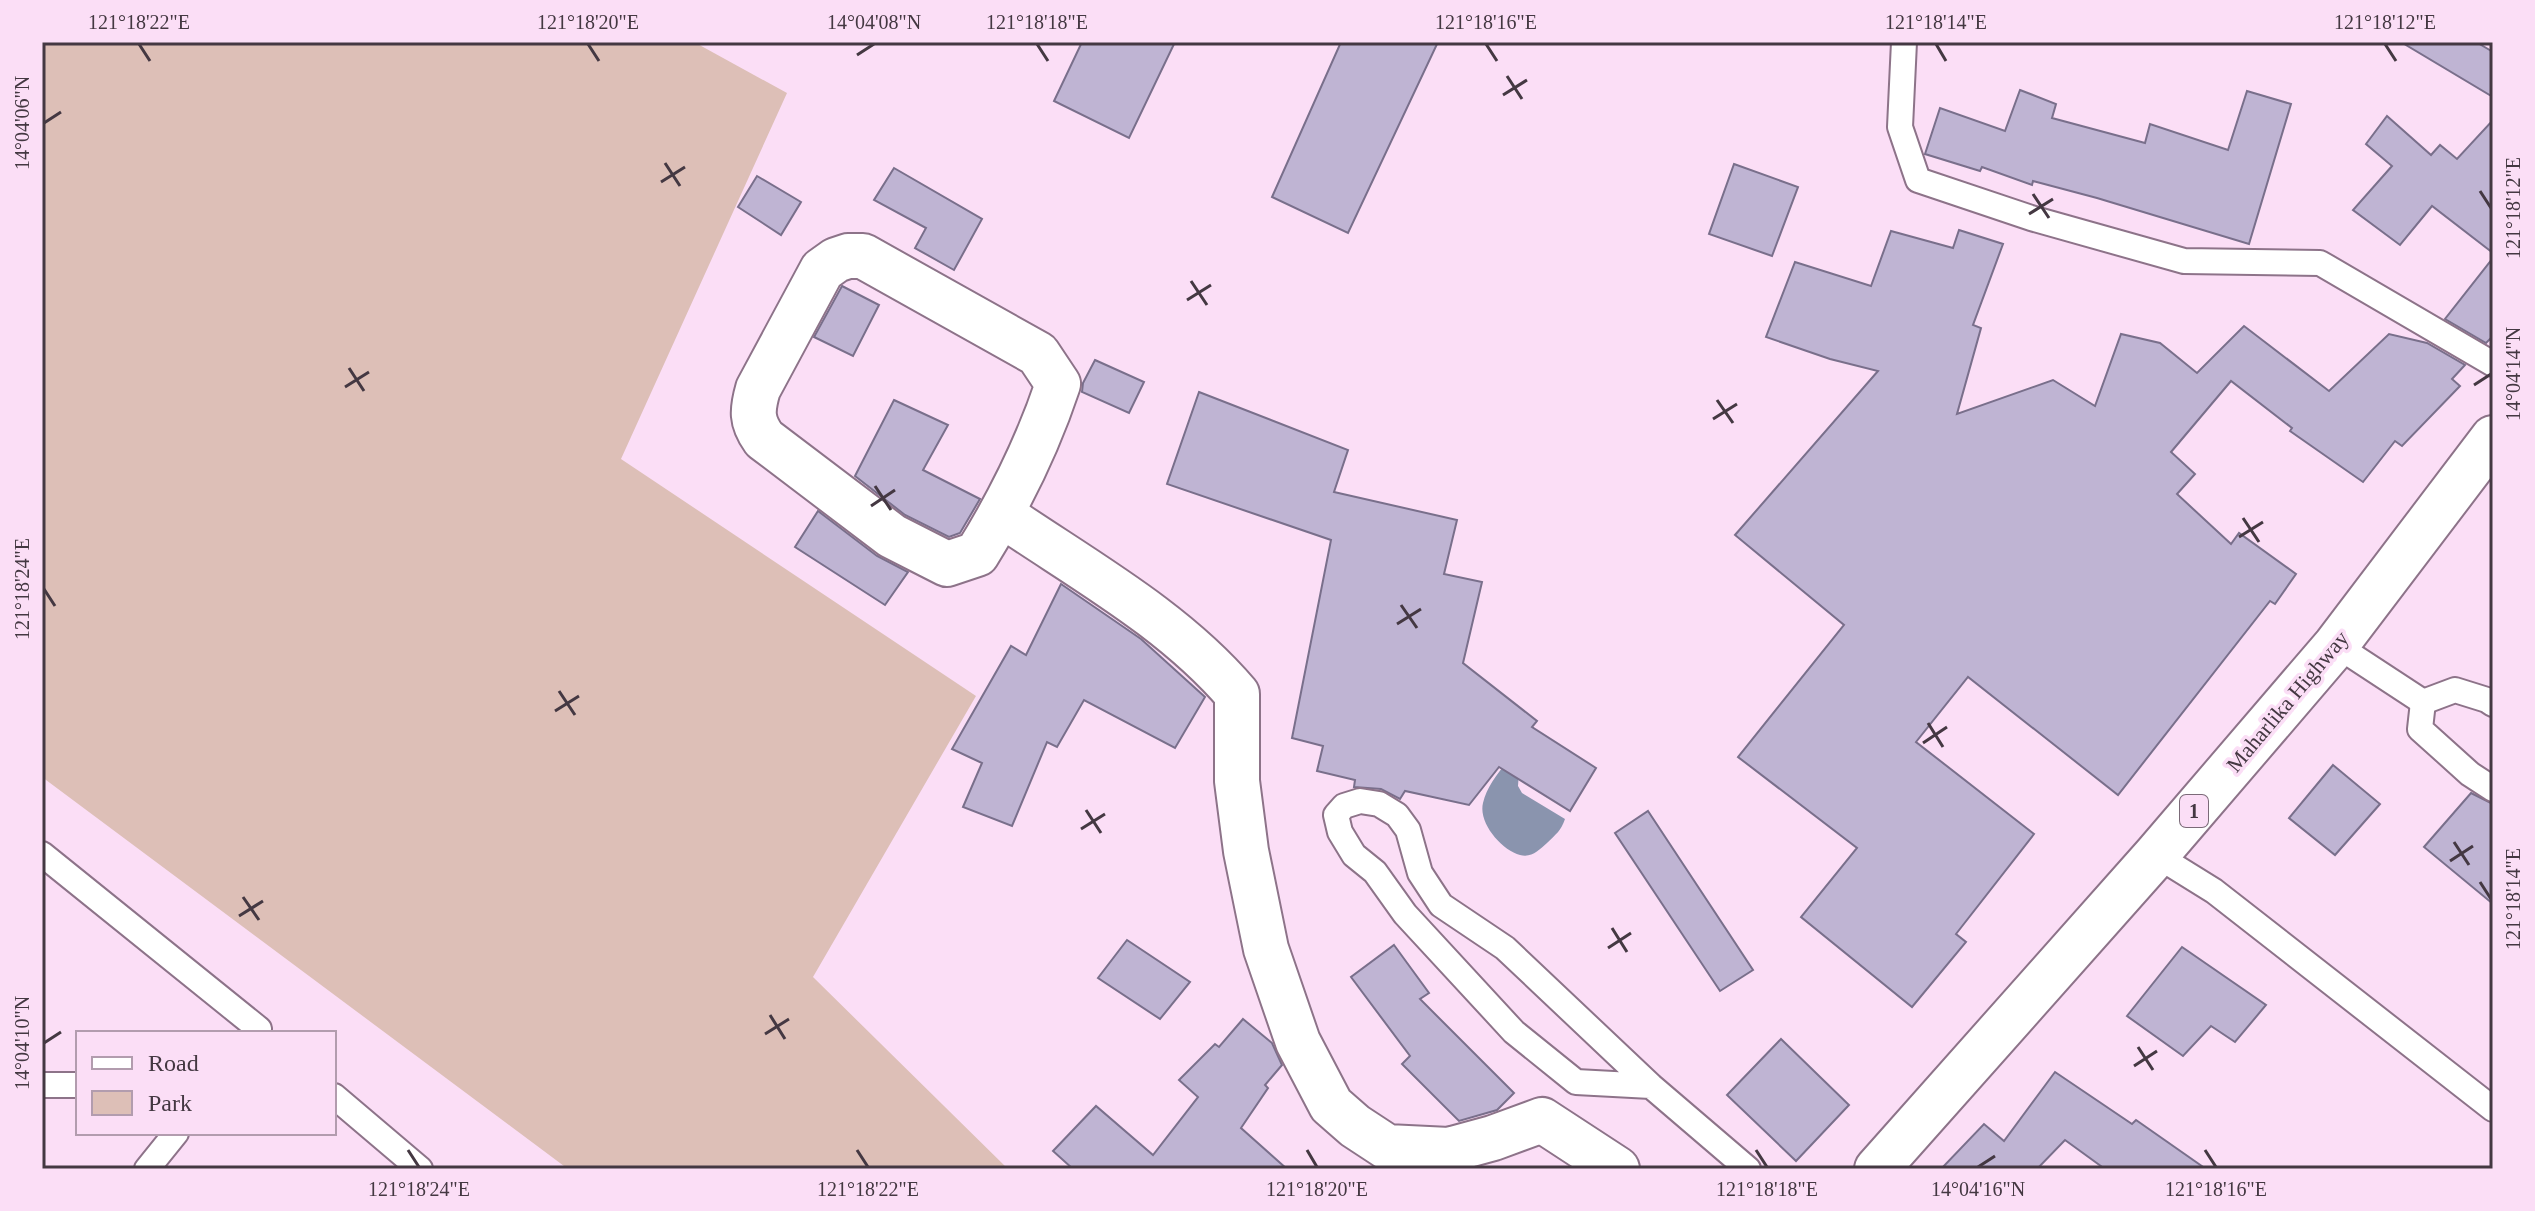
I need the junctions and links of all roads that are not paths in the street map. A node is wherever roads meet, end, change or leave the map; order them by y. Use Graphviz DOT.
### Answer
graph roads {
  1 [pos="1904,42"];
  2 [pos="2493,364"];
  3 [pos="2493,438"];
  4 [pos="1001,514"];
  5 [pos="2336,645"];
  6 [pos="2423,702"];
  7 [pos="2493,704"];
  8 [pos="2493,789"];
  9 [pos="42,854"];
  10 [pos="2156,855"];
  11 [pos="255,1031"];
  12 [pos="42,1085"];
  13 [pos="76,1085"];
  14 [pos="1651,1086"];
  15 [pos="336,1098"];
  16 [pos="2493,1109"];
  17 [pos="174,1135"];
  18 [pos="147,1169"];
  19 [pos="420,1169"];
  20 [pos="1617,1169"];
  21 [pos="1748,1169"];
  22 [pos="1877,1169"];
  1 -- 2 [label="lane"];
  3 -- 5 [label="street, Maharlika Highway / 1"];
  4 -- 4 [label="street"];
  4 -- 20 [label="street"];
  5 -- 6 [label="lane"];
  5 -- 10 [label="street, Maharlika Highway / 1"];
  6 -- 7 [label="lane"];
  6 -- 8 [label="lane"];
  9 -- 11 [label="lane"];
  10 -- 16 [label="lane"];
  10 -- 22 [label="street, Maharlika Highway / 1"];
  12 -- 13 [label="lane"];
  14 -- 14 [label="lane"];
  14 -- 21 [label="lane"];
  15 -- 19 [label="lane"];
  17 -- 18 [label="lane"];
}
